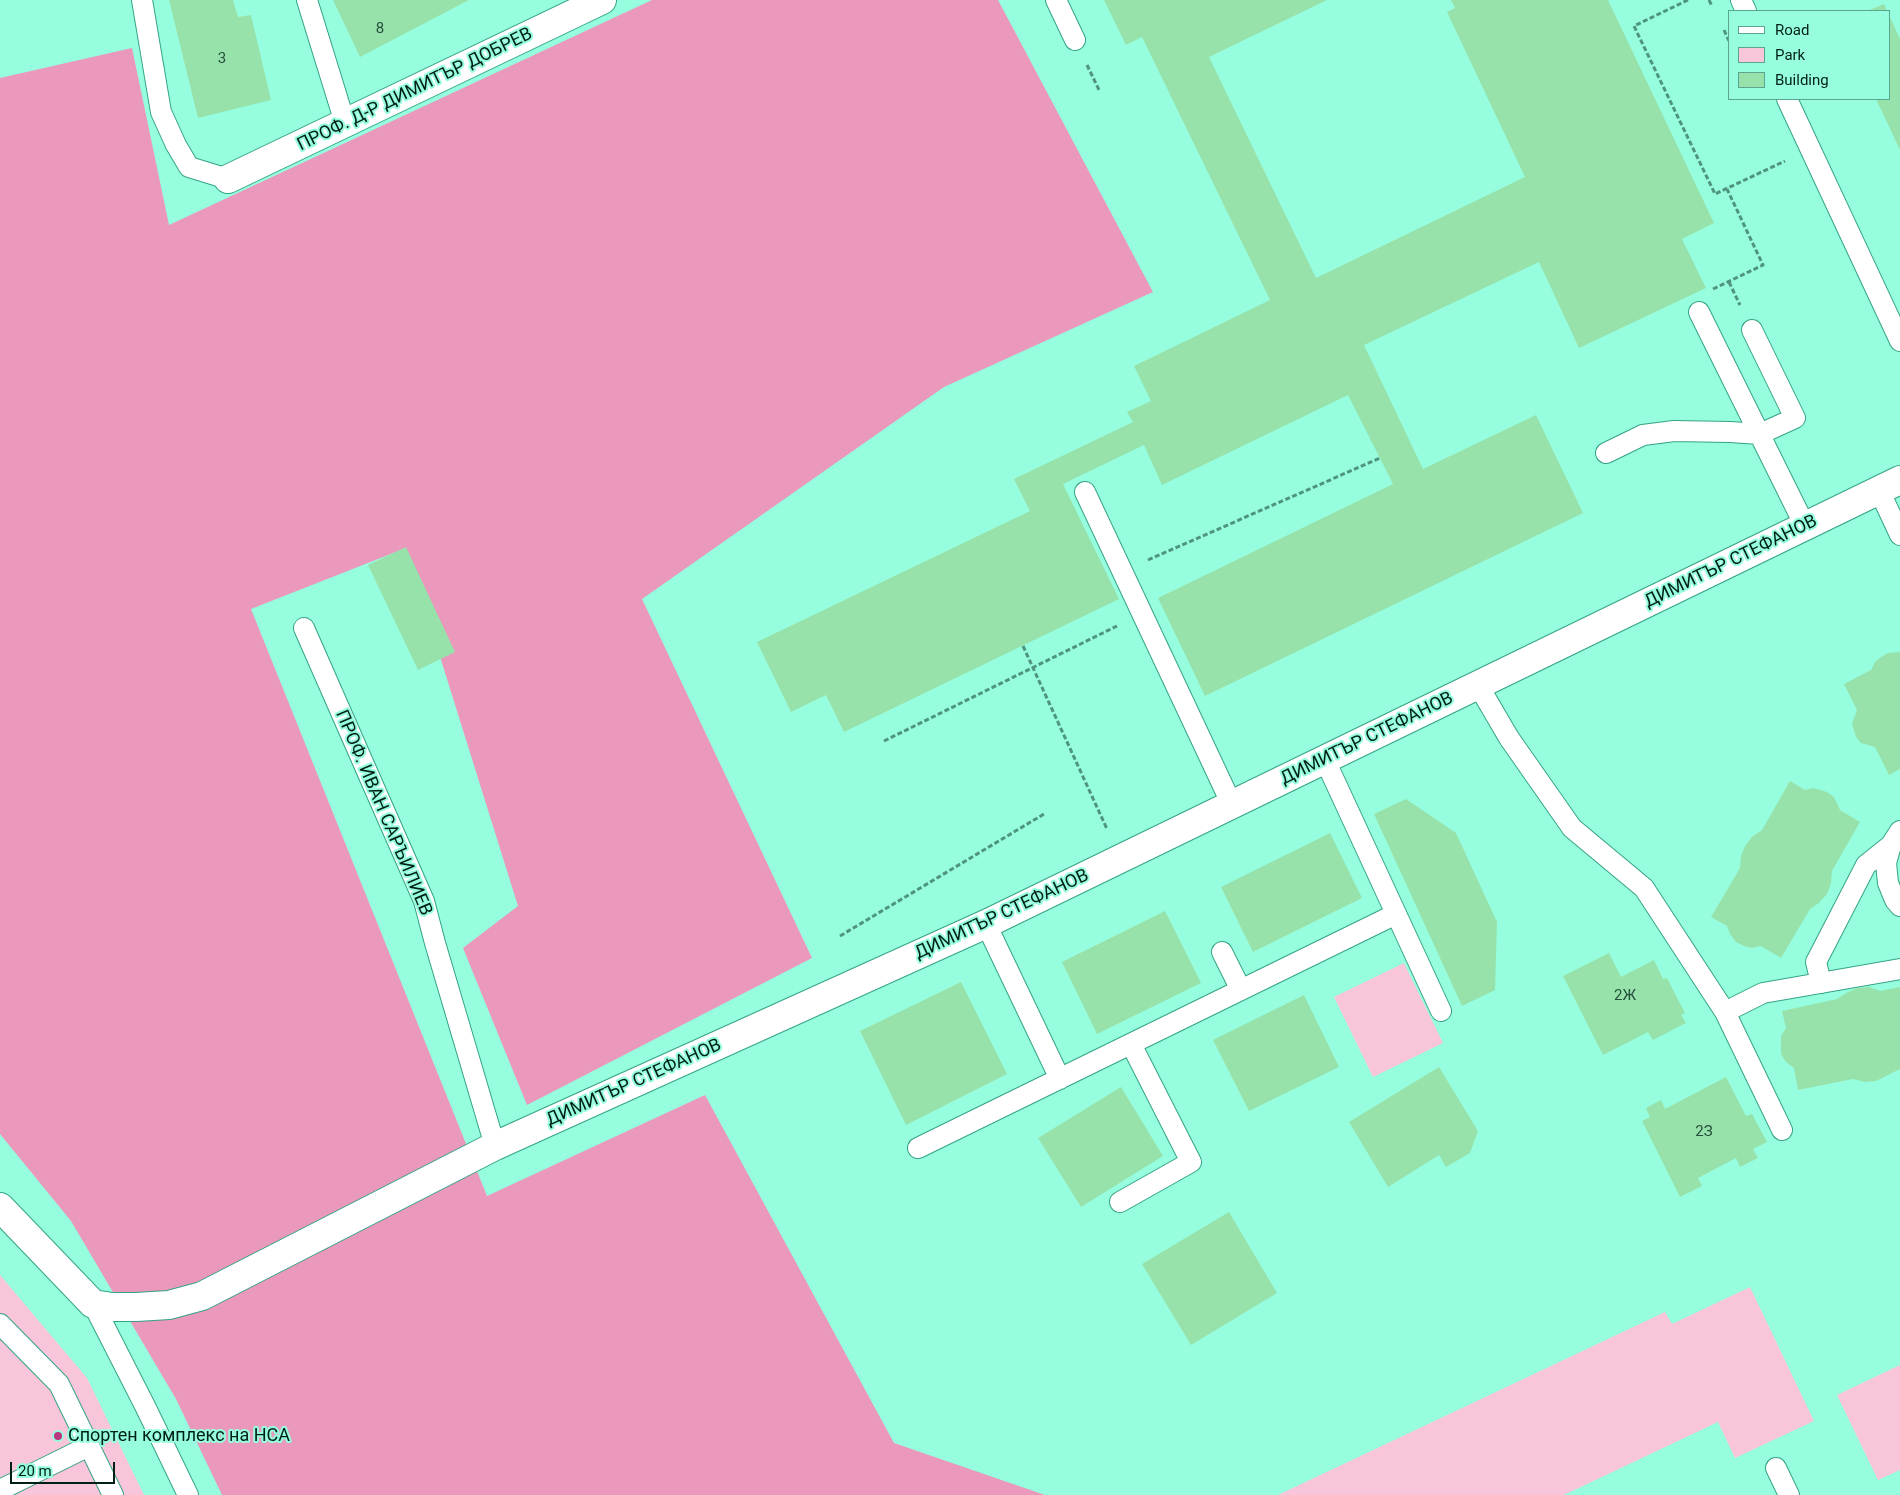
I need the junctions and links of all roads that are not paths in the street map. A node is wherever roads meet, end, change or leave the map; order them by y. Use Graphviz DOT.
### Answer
graph roads {
  1 [pos="142,0"];
  2 [pos="307,0"];
  3 [pos="602,0"];
  4 [pos="1056,0"];
  5 [pos="1075,40"];
  6 [pos="1787,100"];
  7 [pos="345,123"];
  8 [pos="228,179"];
  9 [pos="1699,312"];
  10 [pos="1752,330"];
  11 [pos="1900,341"];
  12 [pos="1760,434"];
  13 [pos="1606,453"];
  14 [pos="1890,485"];
  15 [pos="1085,492"];
  16 [pos="1805,526"];
  17 [pos="1900,535"];
  18 [pos="304,628"];
  19 [pos="1478,685"];
  20 [pos="1325,760"];
  21 [pos="1232,805"];
  22 [pos="1896,838"];
  23 [pos="1900,906"];
  24 [pos="1396,914"];
  25 [pos="986,924"];
  26 [pos="1222,952"];
  27 [pos="1900,969"];
  28 [pos="1822,983"];
  29 [pos="1241,990"];
  30 [pos="1441,1011"];
  31 [pos="1725,1012"];
  32 [pos="1131,1044"];
  33 [pos="1060,1079"];
  34 [pos="1782,1130"];
  35 [pos="495,1146"];
  36 [pos="918,1148"];
  37 [pos="1120,1202"];
  38 [pos="0,1207"];
  39 [pos="93,1304"];
  40 [pos="0,1324"];
  41 [pos="90,1446"];
  42 [pos="1776,1468"];
  43 [pos="0,1490"];
  44 [pos="113,1495"];
  45 [pos="188,1495"];
  46 [pos="1789,1495"];
  1 -- 8 [label="lane"];
  2 -- 7 [label="lane"];
  3 -- 7 [label="street, ПРОФ. Д-Р ДИМИТЪР ДОБРЕВ"];
  4 -- 5 [label="lane"];
  6 -- 11 [label="lane"];
  7 -- 8 [label="street, ПРОФ. Д-Р ДИМИТЪР ДОБРЕВ"];
  9 -- 12 [label="lane"];
  10 -- 12 [label="lane"];
  12 -- 13 [label="lane"];
  12 -- 16 [label="lane"];
  14 -- 16 [label="street, ДИМИТЪР СТЕФАНОВ"];
  14 -- 17 [label="lane"];
  15 -- 21 [label="lane"];
  16 -- 19 [label="street, ДИМИТЪР СТЕФАНОВ"];
  18 -- 35 [label="lane, ПРОФ. ИВАН САРЪИЛИЕВ"];
  19 -- 20 [label="street, ДИМИТЪР СТЕФАНОВ"];
  19 -- 31 [label="lane"];
  20 -- 21 [label="street, ДИМИТЪР СТЕФАНОВ"];
  20 -- 24 [label="lane"];
  21 -- 25 [label="street, ДИМИТЪР СТЕФАНОВ"];
  22 -- 23 [label="lane"];
  22 -- 28 [label="lane"];
  24 -- 29 [label="lane"];
  24 -- 30 [label="lane"];
  25 -- 33 [label="lane"];
  25 -- 35 [label="street, ДИМИТЪР СТЕФАНОВ"];
  26 -- 29 [label="lane"];
  27 -- 28 [label="lane"];
  28 -- 31 [label="lane"];
  29 -- 32 [label="lane"];
  31 -- 34 [label="lane"];
  32 -- 33 [label="lane"];
  32 -- 37 [label="lane"];
  33 -- 36 [label="lane"];
  35 -- 39 [label="street, ДИМИТЪР СТЕФАНОВ"];
  38 -- 39 [label="street"];
  39 -- 45 [label="lane"];
  40 -- 41 [label="lane"];
  41 -- 43 [label="lane"];
  41 -- 44 [label="lane"];
  42 -- 46 [label="lane"];
}
